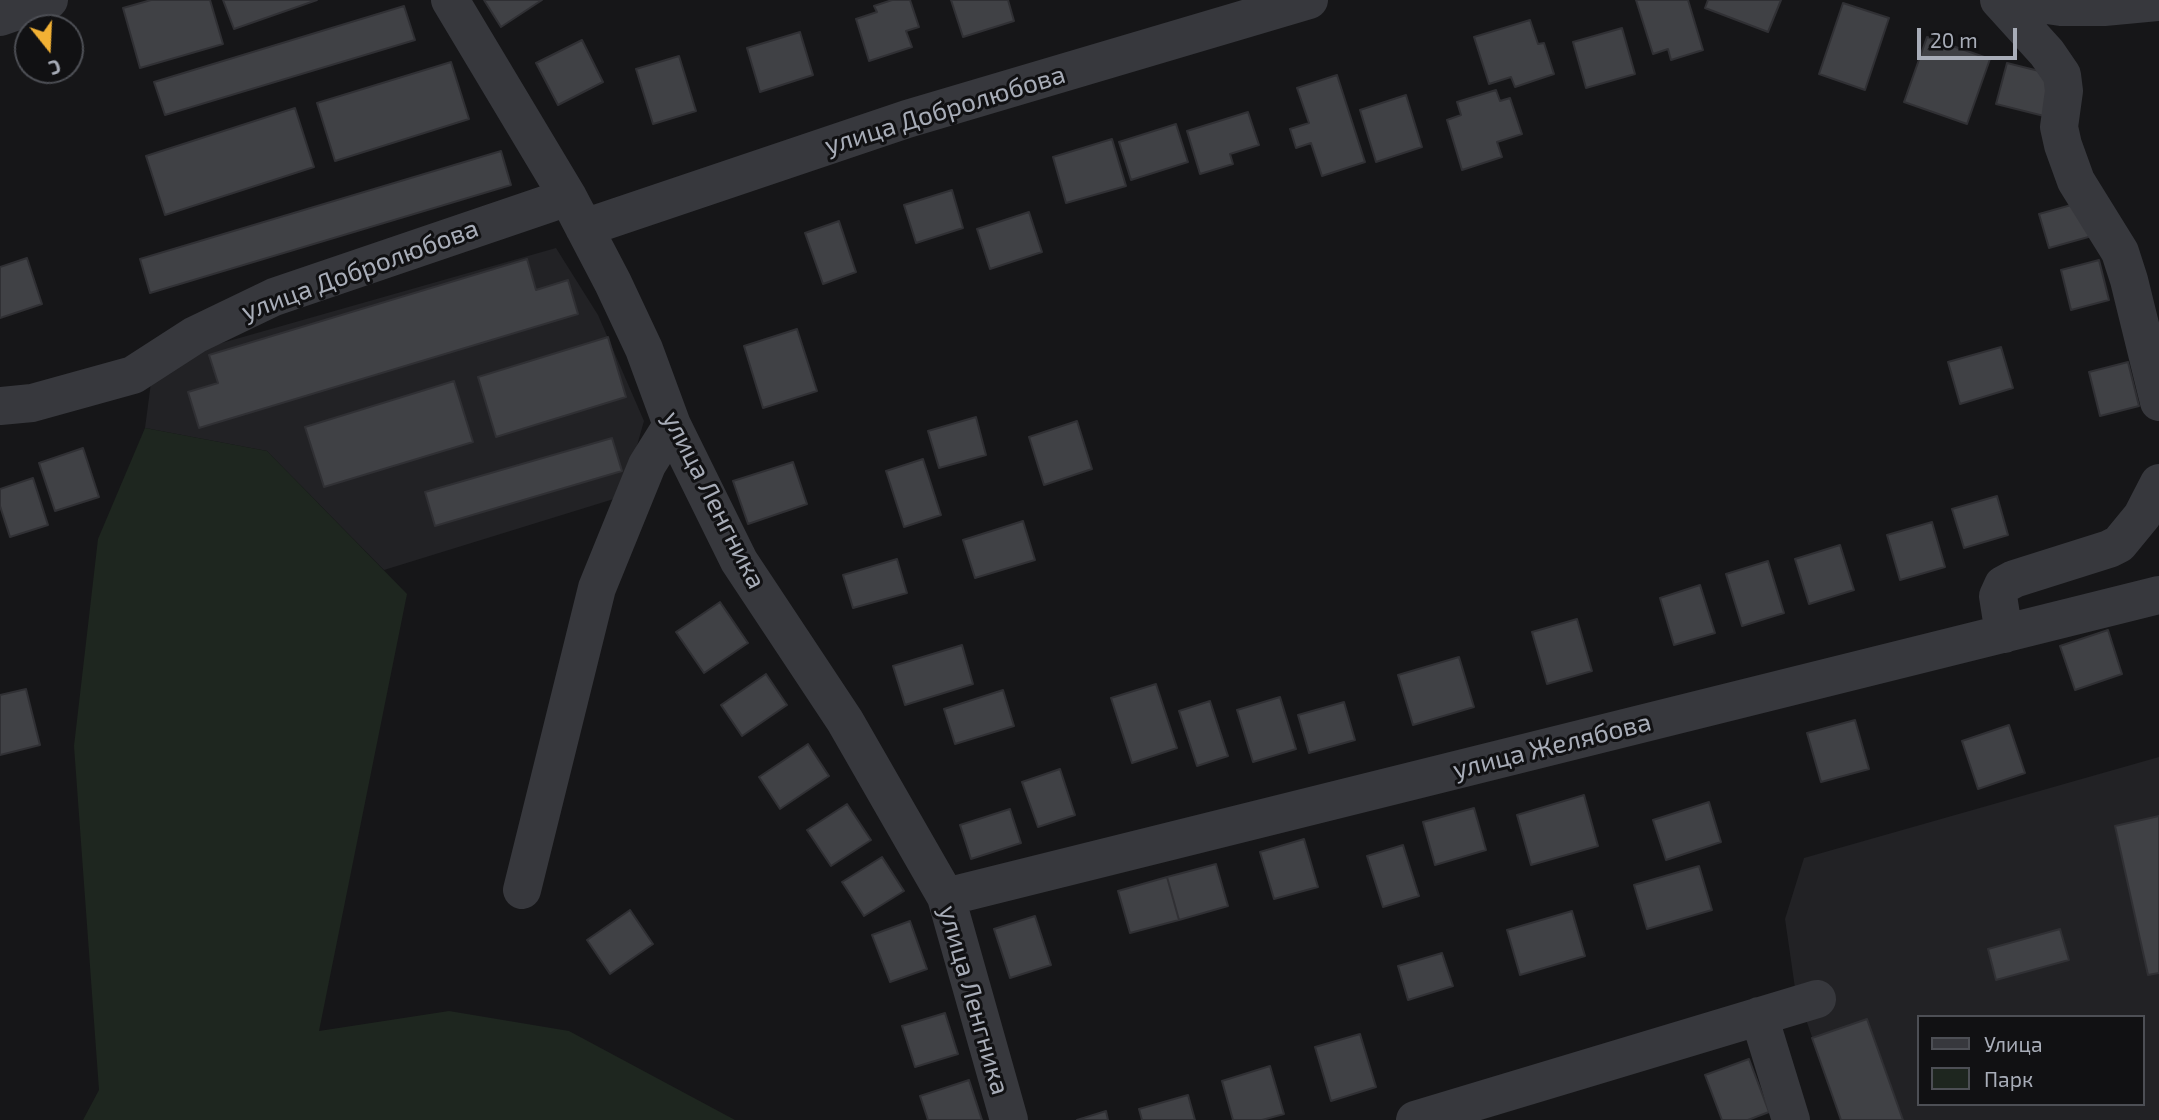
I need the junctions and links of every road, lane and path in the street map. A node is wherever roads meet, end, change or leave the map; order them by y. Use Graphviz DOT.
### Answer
graph roads {
  1 [pos="49,0"];
  2 [pos="450,0"];
  3 [pos="1309,0"];
  4 [pos="1999,0"];
  5 [pos="2013,0"];
  6 [pos="2159,2"];
  7 [pos="0,17"];
  8 [pos="576,213"];
  9 [pos="2159,402"];
  10 [pos="0,406"];
  11 [pos="672,425"];
  12 [pos="2159,483"];
  13 [pos="2159,595"];
  14 [pos="2004,634"];
  15 [pos="522,890"];
  16 [pos="946,898"];
  17 [pos="1817,999"];
  18 [pos="1759,1016"];
  19 [pos="1009,1120"];
  20 [pos="1415,1120"];
  21 [pos="1791,1120"];
  1 -- 7 [label="street"];
  2 -- 8 [label="street, улица Ленгника"];
  3 -- 8 [label="street, улица Добролюбова"];
  4 -- 9 [label="street"];
  5 -- 6 [label="street"];
  8 -- 10 [label="street, улица Добролюбова"];
  8 -- 11 [label="street, улица Ленгника"];
  11 -- 15 [label="street"];
  11 -- 16 [label="street, улица Ленгника"];
  12 -- 14 [label="street"];
  13 -- 14 [label="street, улица Желябова"];
  14 -- 16 [label="street, улица Желябова"];
  16 -- 19 [label="street, улица Ленгника"];
  17 -- 18 [label="street"];
  18 -- 20 [label="street"];
  18 -- 21 [label="street"];
}
